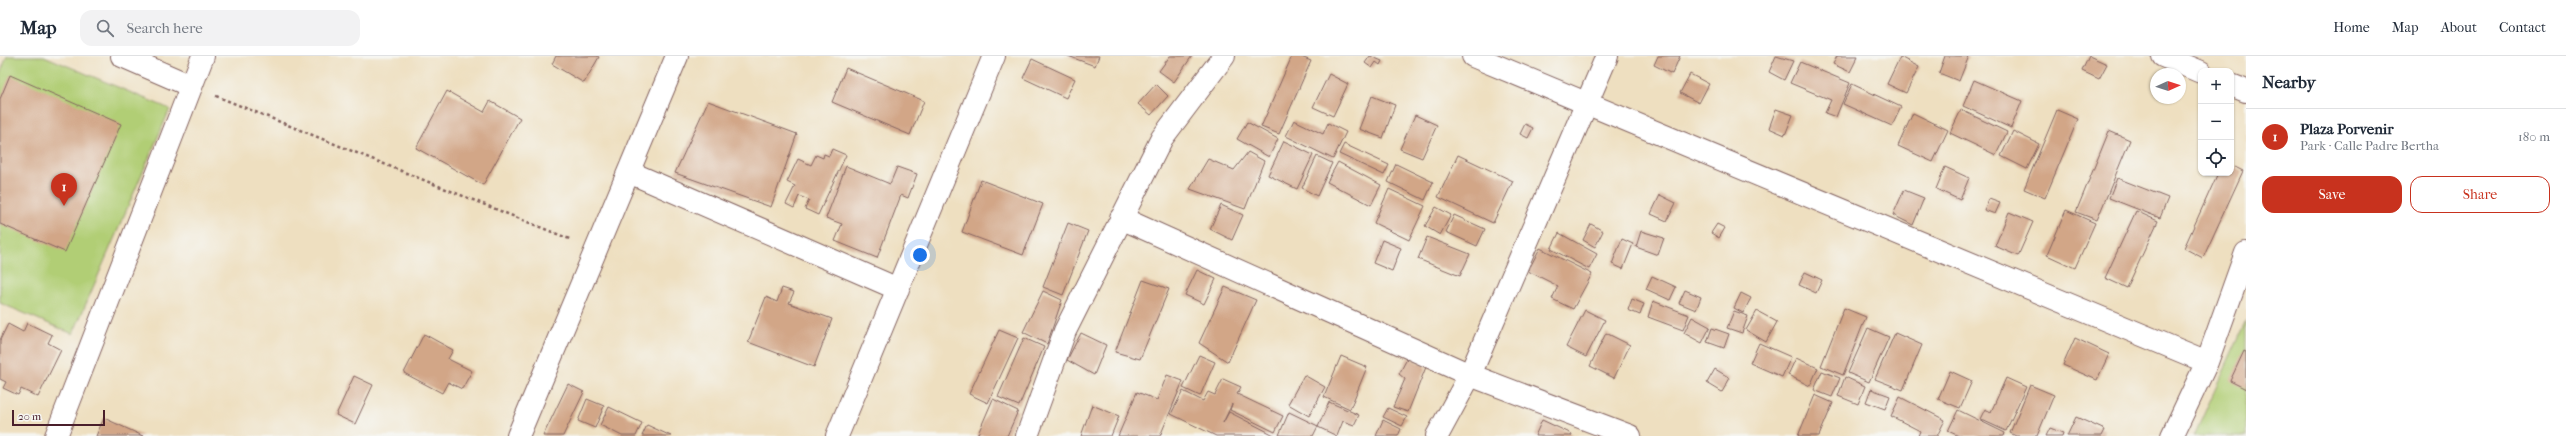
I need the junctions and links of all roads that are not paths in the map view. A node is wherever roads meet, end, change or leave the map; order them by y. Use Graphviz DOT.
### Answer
graph roads {
  1 [pos="122,56"];
  2 [pos="203,56"];
  3 [pos="677,56"];
  4 [pos="994,56"];
  5 [pos="1224,56"];
  6 [pos="1473,56"];
  7 [pos="1607,56"];
  8 [pos="2163,56"];
  9 [pos="2198,71"];
  10 [pos="191,86"];
  11 [pos="2234,86"];
  12 [pos="2246,91"];
  13 [pos="1586,105"];
  14 [pos="629,172"];
  15 [pos="1122,218"];
  16 [pos="2246,253"];
  17 [pos="898,289"];
  18 [pos="2207,362"];
  19 [pos="1470,375"];
  20 [pos="56,436"];
  21 [pos="518,436"];
  22 [pos="837,436"];
  23 [pos="1027,436"];
  24 [pos="1437,436"];
  25 [pos="1630,436"];
  26 [pos="2172,436"];
  1 -- 10 [label="street"];
  2 -- 10 [label="street"];
  3 -- 14 [label="street"];
  4 -- 17 [label="street"];
  5 -- 15 [label="street"];
  6 -- 13 [label="street"];
  7 -- 13 [label="street"];
  8 -- 9 [label="street"];
  10 -- 20 [label="street"];
  11 -- 12 [label="street"];
  13 -- 18 [label="street"];
  13 -- 19 [label="street"];
  14 -- 17 [label="street"];
  14 -- 21 [label="street"];
  15 -- 19 [label="street"];
  15 -- 23 [label="street"];
  16 -- 18 [label="street"];
  17 -- 22 [label="street"];
  18 -- 26 [label="street"];
  19 -- 24 [label="street"];
  19 -- 25 [label="street"];
}
